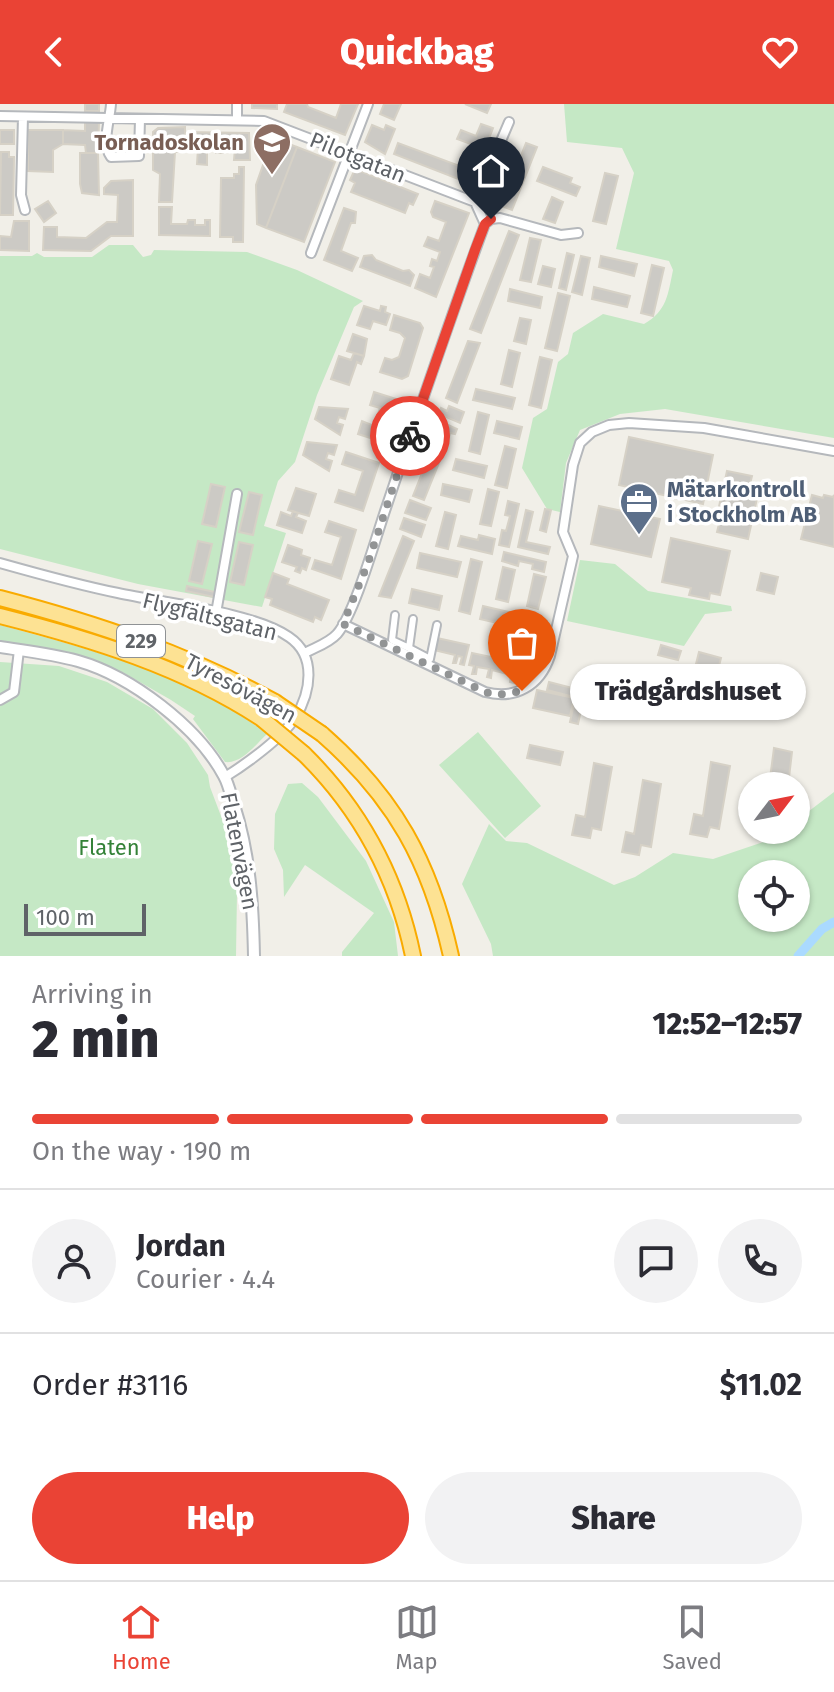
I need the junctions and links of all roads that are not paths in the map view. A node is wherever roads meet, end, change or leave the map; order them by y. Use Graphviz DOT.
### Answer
graph roads {
  1 [pos="111,104"];
  2 [pos="237,104"];
  3 [pos="368,104"];
  4 [pos="0,116"];
  5 [pos="23,117"];
  6 [pos="110,118"];
  7 [pos="140,119"];
  8 [pos="237,120"];
  9 [pos="509,122"];
  10 [pos="349,153"];
  11 [pos="475,202"];
  12 [pos="25,210"];
  13 [pos="485,224"];
  14 [pos="578,233"];
  15 [pos="311,253"];
  16 [pos="834,451"];
  17 [pos="237,494"];
  18 [pos="0,563"];
  19 [pos="0,598"];
  20 [pos="216,613"];
  21 [pos="395,615"];
  22 [pos="0,616"];
  23 [pos="413,619"];
  24 [pos="343,624"];
  25 [pos="437,625"];
  26 [pos="0,647"];
  27 [pos="409,648"];
  28 [pos="19,650"];
  29 [pos="305,653"];
  30 [pos="0,700"];
  31 [pos="225,777"];
  32 [pos="254,956"];
  33 [pos="413,956"];
  34 [pos="451,956"];
  1 -- 6 [label="street"];
  2 -- 8 [label="street"];
  3 -- 10 [label="street"];
  4 -- 5 [label="street, Pilotgatan"];
  5 -- 6 [label="street, Pilotgatan"];
  5 -- 12 [label="street"];
  6 -- 7 [label="street, Pilotgatan"];
  6 -- 7 [label="street"];
  7 -- 8 [label="street, Pilotgatan"];
  8 -- 10 [label="street, Pilotgatan"];
  9 -- 11 [label="street"];
  10 -- 11 [label="street, Pilotgatan"];
  10 -- 15 [label="street"];
  11 -- 13 [label="street"];
  13 -- 14 [label="street"];
  13 -- 24 [label="street"];
  16 -- 24 [label="street"];
  17 -- 20 [label="street"];
  18 -- 20 [label="street, Flygfältsgatan"];
  19 -- 34 [label="highway, Tyresövägen / 229, bridge"];
  20 -- 29 [label="street, Flygfältsgatan"];
  21 -- 27 [label="street"];
  22 -- 33 [label="highway, Tyresövägen / 229, bridge"];
  23 -- 27 [label="street"];
  24 -- 29 [label="street"];
  25 -- 27 [label="street"];
  26 -- 28 [label="street, Flatenvägen"];
  28 -- 30 [label="street"];
  28 -- 31 [label="street, Flatenvägen"];
  29 -- 31 [label="street, Flygfältsgatan"];
  31 -- 32 [label="street, Flatenvägen"];
}
